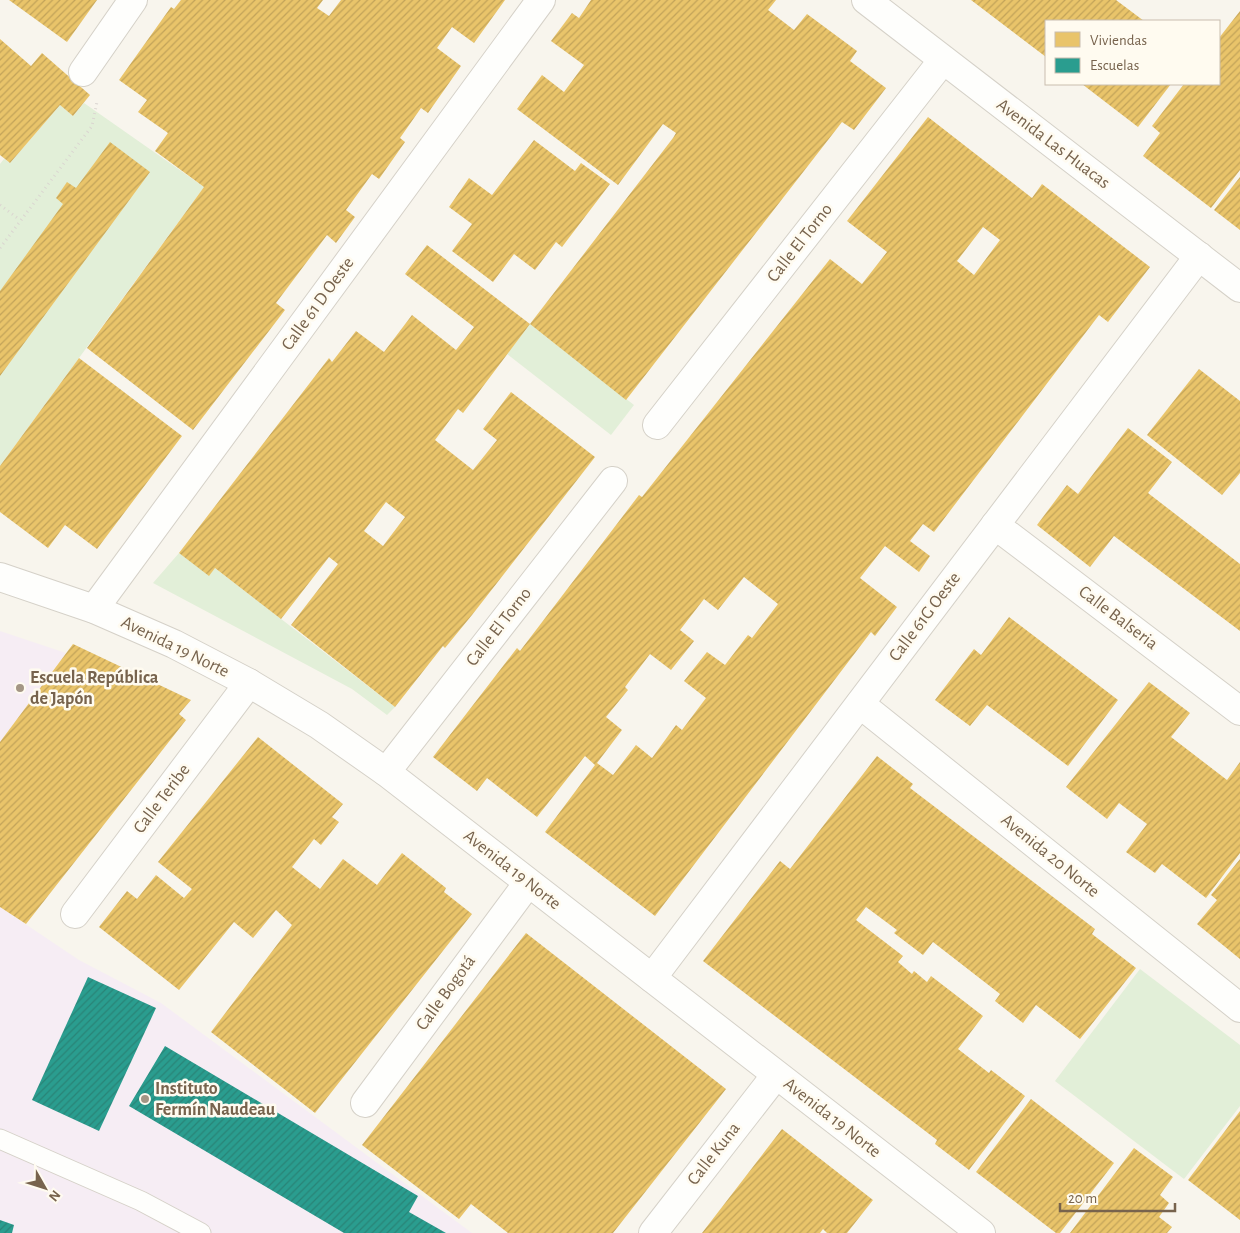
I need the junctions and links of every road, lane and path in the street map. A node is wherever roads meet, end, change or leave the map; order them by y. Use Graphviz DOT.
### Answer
graph roads {
  1 [pos="133,0"];
  2 [pos="541,0"];
  3 [pos="866,0"];
  4 [pos="942,60"];
  5 [pos="83,72"];
  6 [pos="99,94"];
  7 [pos="0,205"];
  8 [pos="20,220"];
  9 [pos="0,248"];
  10 [pos="1199,256"];
  11 [pos="1240,288"];
  12 [pos="657,425"];
  13 [pos="613,481"];
  14 [pos="995,525"];
  15 [pos="0,577"];
  16 [pos="94,609"];
  17 [pos="249,683"];
  18 [pos="860,704"];
  19 [pos="1240,711"];
  20 [pos="386,772"];
  21 [pos="528,882"];
  22 [pos="75,914"];
  23 [pos="652,978"];
  24 [pos="1240,1008"];
  25 [pos="776,1074"];
  26 [pos="364,1104"];
  27 [pos="0,1139"];
  28 [pos="201,1233"];
  29 [pos="653,1233"];
  30 [pos="981,1233"];
  1 -- 5 [label="street"];
  2 -- 16 [label="street, Calle 61 D Oeste"];
  3 -- 4 [label="street, Avenida Las Huacas"];
  4 -- 10 [label="street, Avenida Las Huacas"];
  4 -- 12 [label="street, Calle El Torno"];
  6 -- 8 [label="path"];
  7 -- 8 [label="path"];
  8 -- 9 [label="path"];
  10 -- 11 [label="street, Avenida Las Huacas"];
  10 -- 14 [label="street, Calle 61G Oeste"];
  13 -- 20 [label="street, Calle El Torno"];
  14 -- 18 [label="street, Calle 61G Oeste"];
  14 -- 19 [label="street, Calle Balseria"];
  15 -- 16 [label="street, Avenida 19 Norte"];
  16 -- 17 [label="street, Avenida 19 Norte"];
  17 -- 20 [label="street, Avenida 19 Norte"];
  17 -- 22 [label="street, Calle Teribe"];
  18 -- 23 [label="street, Calle 61G Oeste"];
  18 -- 24 [label="street, Avenida 20 Norte"];
  20 -- 21 [label="street, Avenida 19 Norte"];
  21 -- 23 [label="street, Avenida 19 Norte"];
  21 -- 26 [label="street, Calle Bogotá"];
  23 -- 25 [label="street, Avenida 19 Norte"];
  25 -- 29 [label="street, Calle Kuna"];
  25 -- 30 [label="street, Avenida 19 Norte"];
  27 -- 28 [label="lane"];
}
